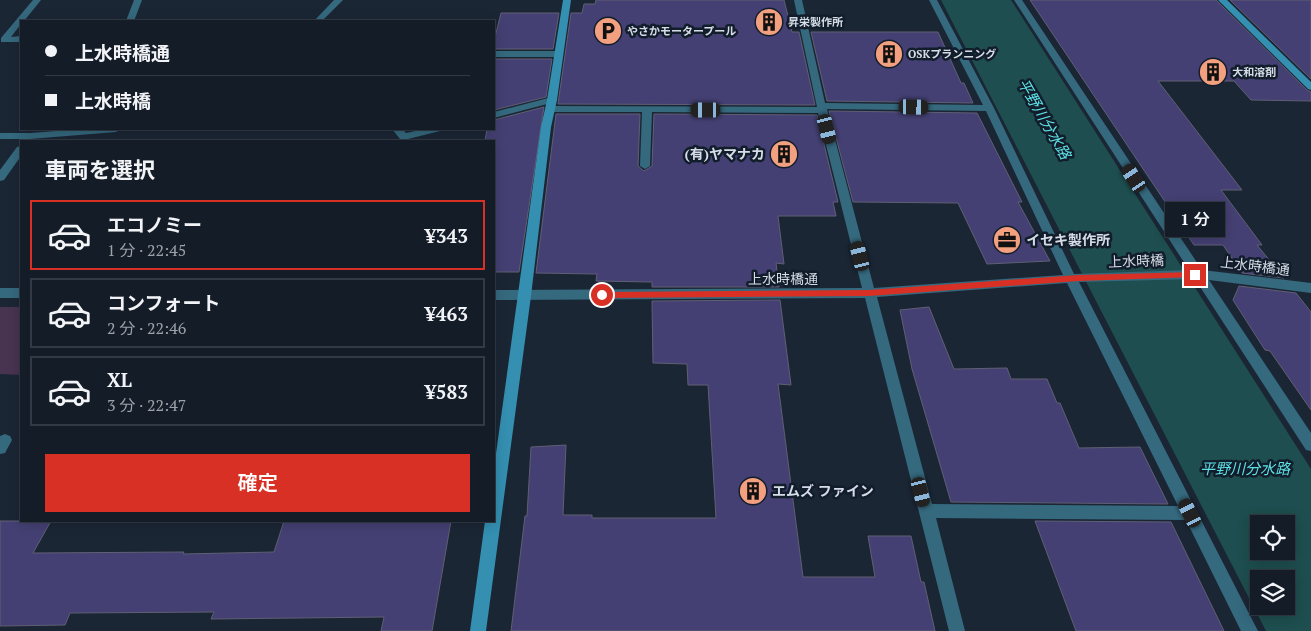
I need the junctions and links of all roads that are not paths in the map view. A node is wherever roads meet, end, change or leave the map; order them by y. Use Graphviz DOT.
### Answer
graph roads {
  1 [pos="37,0"];
  2 [pos="138,0"];
  3 [pos="339,0"];
  4 [pos="567,0"];
  5 [pos="798,0"];
  6 [pos="934,0"];
  7 [pos="1018,0"];
  8 [pos="1222,0"];
  9 [pos="20,20"];
  10 [pos="130,20"];
  11 [pos="319,20"];
  12 [pos="20,21"];
  13 [pos="20,39"];
  14 [pos="495,54"];
  15 [pos="559,54"];
  16 [pos="1311,87"];
  17 [pos="551,104"];
  18 [pos="822,108"];
  19 [pos="989,108"];
  20 [pos="647,109"];
  21 [pos="495,115"];
  22 [pos="107,130"];
  23 [pos="398,130"];
  24 [pos="433,130"];
  25 [pos="0,136"];
  26 [pos="28,139"];
  27 [pos="20,150"];
  28 [pos="645,166"];
  29 [pos="0,178"];
  30 [pos="1196,274"];
  31 [pos="1075,279"];
  32 [pos="1311,288"];
  33 [pos="0,293"];
  34 [pos="20,293"];
  35 [pos="869,293"];
  36 [pos="495,296"];
  37 [pos="525,296"];
  38 [pos="1311,445"];
  39 [pos="926,510"];
  40 [pos="495,513"];
  41 [pos="1190,513"];
  42 [pos="494,522"];
  43 [pos="478,631"];
  44 [pos="957,631"];
  45 [pos="1250,631"];
  1 -- 9 [label="street"];
  2 -- 10 [label="street"];
  3 -- 11 [label="street"];
  4 -- 15 [label="street"];
  5 -- 18 [label="street"];
  6 -- 19 [label="street"];
  7 -- 30 [label="street"];
  8 -- 16 [label="street"];
  12 -- 13 [label="street"];
  14 -- 15 [label="street"];
  15 -- 17 [label="street"];
  17 -- 20 [label="street"];
  17 -- 21 [label="street"];
  17 -- 37 [label="street"];
  18 -- 19 [label="street"];
  18 -- 20 [label="street"];
  18 -- 35 [label="street"];
  19 -- 31 [label="street"];
  20 -- 28 [label="street"];
  22 -- 26 [label="street"];
  23 -- 24 [label="street"];
  25 -- 26 [label="street"];
  27 -- 29 [label="street"];
  30 -- 31 [label="street, 上水時橋"];
  30 -- 32 [label="street, 上水時橋通"];
  30 -- 38 [label="street"];
  31 -- 35 [label="street, 上水時橋通"];
  31 -- 41 [label="street"];
  33 -- 34 [label="street"];
  35 -- 37 [label="street, 上水時橋通"];
  35 -- 39 [label="street"];
  36 -- 37 [label="street, 上水時橋通"];
  37 -- 40 [label="street"];
  39 -- 41 [label="street"];
  39 -- 44 [label="street"];
  41 -- 45 [label="street"];
  42 -- 43 [label="street"];
}
